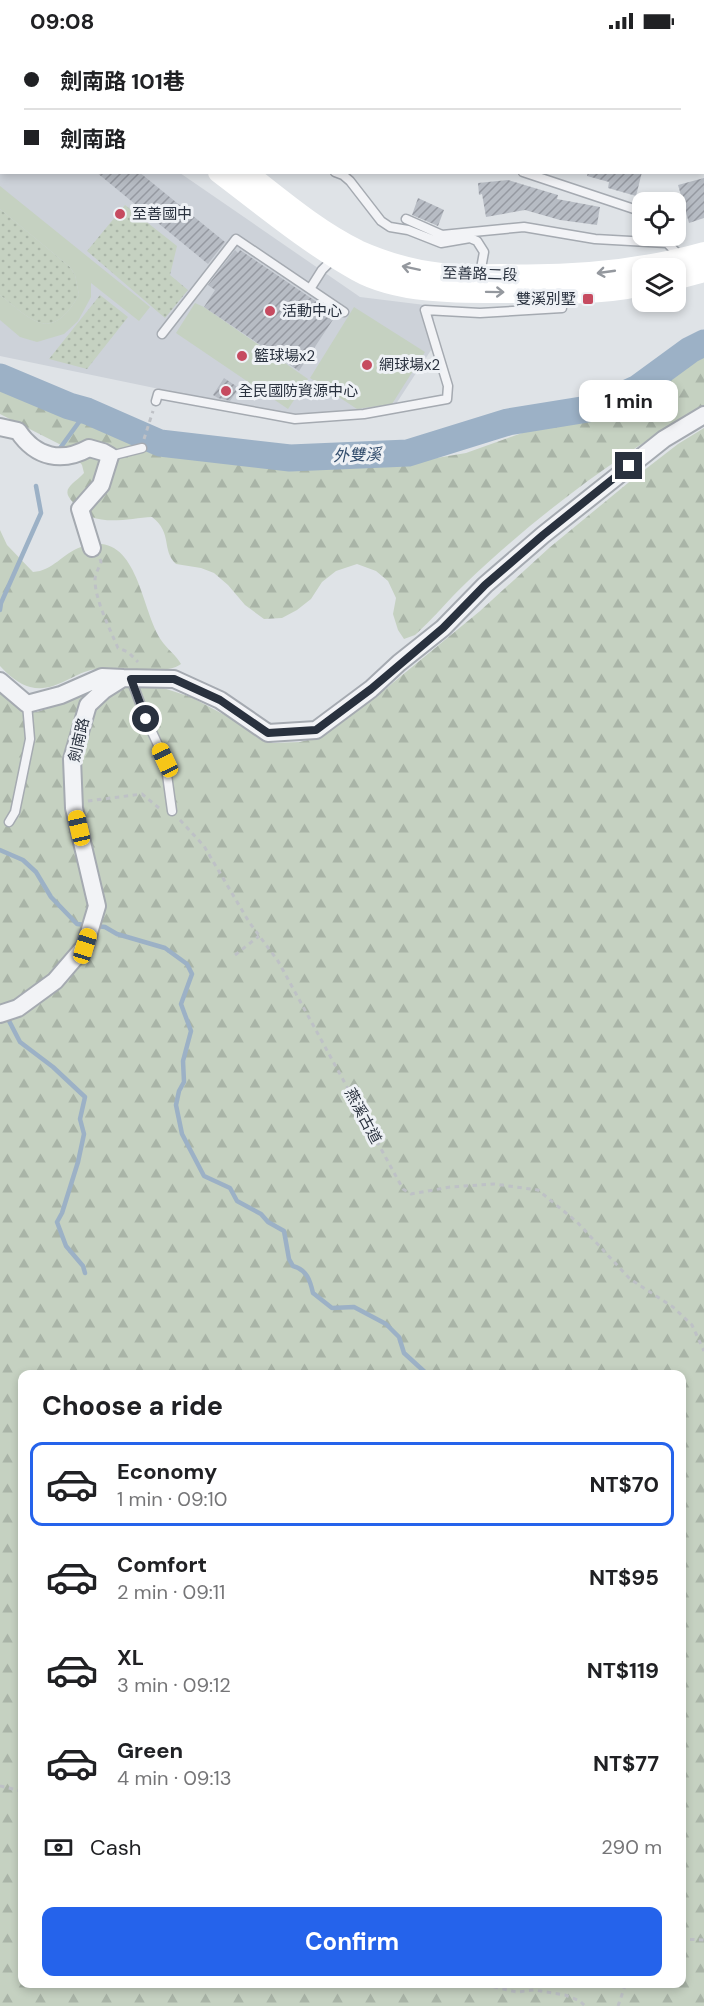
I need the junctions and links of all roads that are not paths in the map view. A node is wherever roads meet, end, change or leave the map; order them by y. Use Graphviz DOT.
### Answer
graph roads {
  1 [pos="222,174"];
  2 [pos="248,174"];
  3 [pos="340,174"];
  4 [pos="529,174"];
  5 [pos="632,208"];
  6 [pos="406,219"];
  7 [pos="632,241"];
  8 [pos="669,246"];
  9 [pos="336,256"];
  10 [pos="691,267"];
  11 [pos="480,275"];
  12 [pos="632,287"];
  13 [pos="310,289"];
  14 [pos="562,293"];
  15 [pos="344,312"];
  16 [pos="162,334"];
  17 [pos="156,401"];
  18 [pos="704,415"];
  19 [pos="0,427"];
  20 [pos="142,448"];
  21 [pos="110,456"];
  22 [pos="92,548"];
  23 [pos="127,678"];
  24 [pos="0,681"];
  25 [pos="27,704"];
  26 [pos="172,811"];
  27 [pos="9,822"];
  28 [pos="0,1014"];
  1 -- 9 [label="street, 至善路二段"];
  11 -- 2 [label="street, 至善路二段, one-way"];
  3 -- 11 [label="lane"];
  4 -- 5 [label="lane"];
  6 -- 7 [label="lane"];
  8 -- 10 [label="lane"];
  9 -- 13 [label="lane"];
  9 -- 14 [label="street, 至善路二段, one-way"];
  10 -- 11 [label="street, 至善路二段, one-way"];
  12 -- 14 [label="street, 至善路二段"];
  13 -- 15 [label="lane"];
  13 -- 16 [label="lane"];
  14 -- 17 [label="lane"];
  18 -- 23 [label="street"];
  19 -- 21 [label="street"];
  20 -- 21 [label="lane"];
  21 -- 22 [label="street"];
  23 -- 25 [label="street"];
  23 -- 26 [label="lane"];
  23 -- 28 [label="street, 劍南路"];
  24 -- 25 [label="street"];
  25 -- 27 [label="lane"];
}
